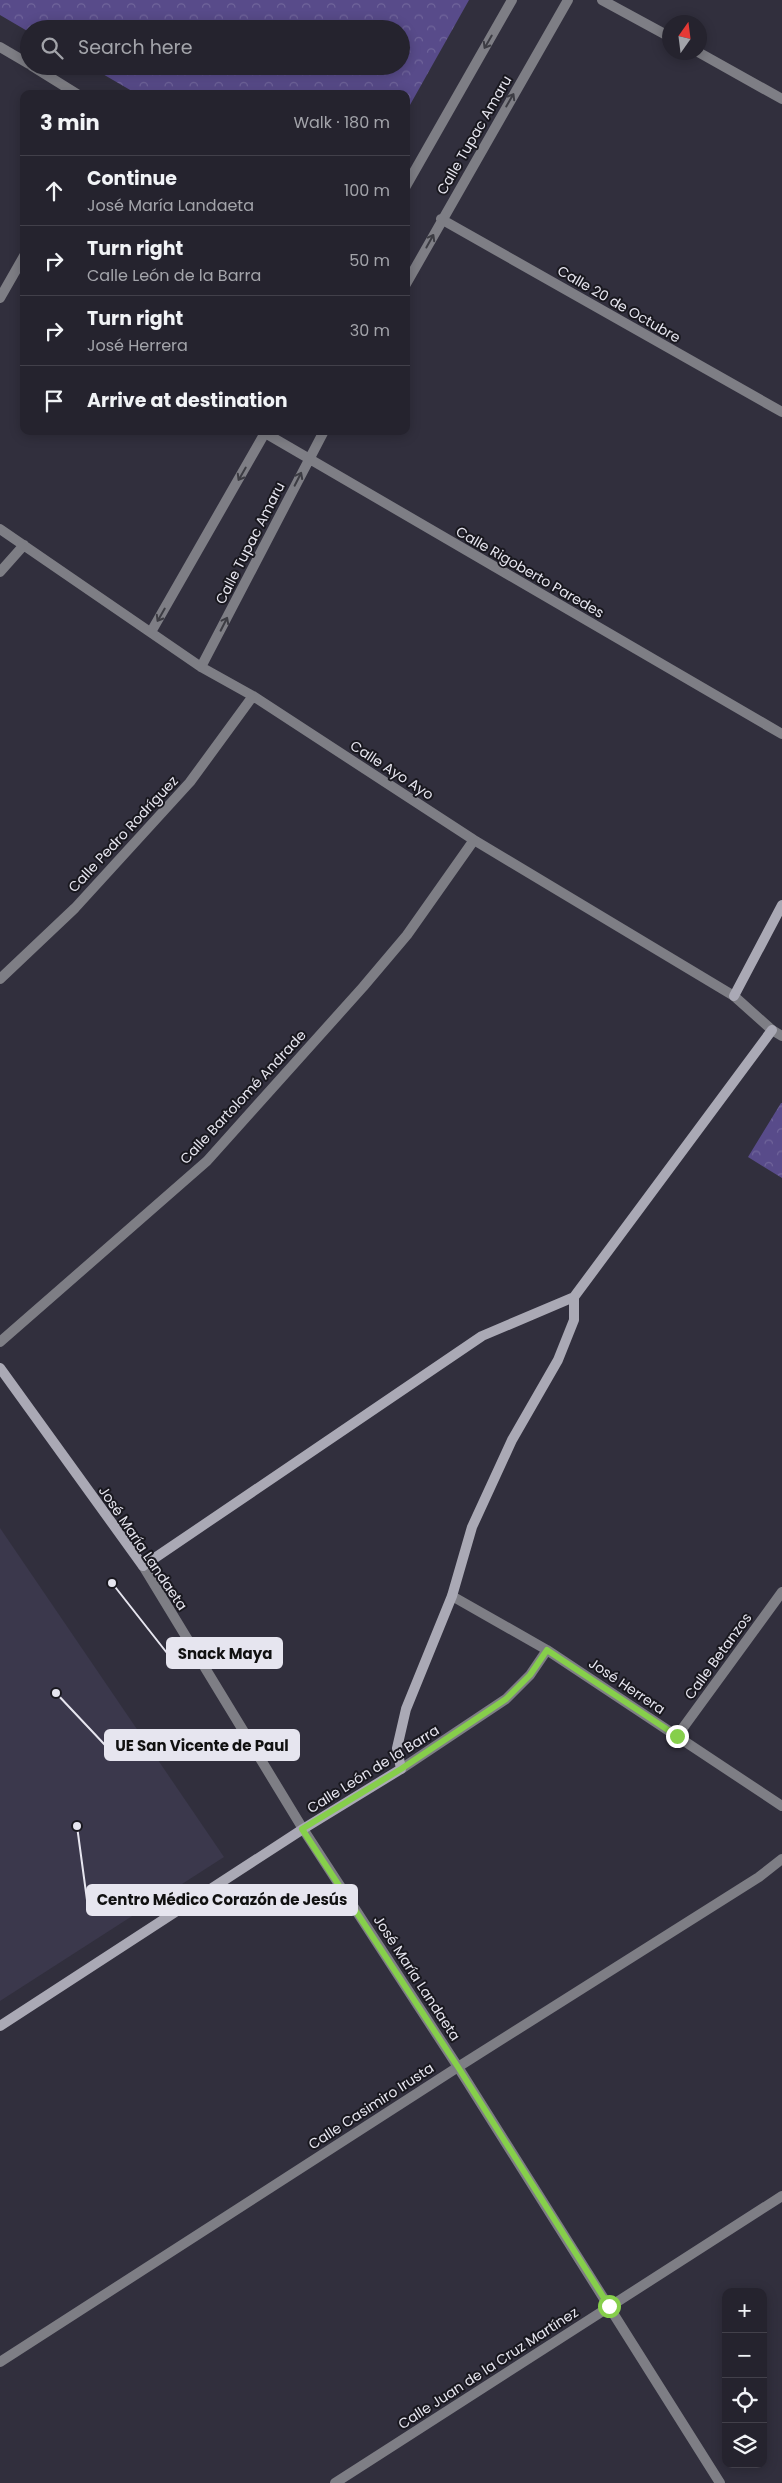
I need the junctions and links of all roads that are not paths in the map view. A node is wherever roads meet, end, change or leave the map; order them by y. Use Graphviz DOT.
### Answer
graph roads {
  1 [pos="512,0"];
  2 [pos="568,0"];
  3 [pos="602,0"];
  4 [pos="662,33"];
  5 [pos="0,47"];
  6 [pos="707,57"];
  7 [pos="20,59"];
  8 [pos="46,75"];
  9 [pos="71,90"];
  10 [pos="782,99"];
  11 [pos="410,179"];
  12 [pos="441,219"];
  13 [pos="20,263"];
  14 [pos="410,276"];
  15 [pos="0,298"];
  16 [pos="782,412"];
  17 [pos="263,435"];
  18 [pos="270,435"];
  19 [pos="322,435"];
  20 [pos="308,460"];
  21 [pos="0,529"];
  22 [pos="24,545"];
  23 [pos="0,572"];
  24 [pos="151,632"];
  25 [pos="201,667"];
  26 [pos="253,696"];
  27 [pos="782,734"];
  28 [pos="474,840"];
  29 [pos="782,904"];
  30 [pos="0,979"];
  31 [pos="734,996"];
  32 [pos="772,1030"];
  33 [pos="782,1036"];
  34 [pos="574,1297"];
  35 [pos="0,1342"];
  36 [pos="0,1368"];
  37 [pos="143,1566"];
  38 [pos="782,1592"];
  39 [pos="452,1596"];
  40 [pos="547,1650"];
  41 [pos="677,1736"];
  42 [pos="401,1769"];
  43 [pos="782,1806"];
  44 [pos="302,1829"];
  45 [pos="782,1859"];
  46 [pos="0,2026"];
  47 [pos="458,2067"];
  48 [pos="782,2196"];
  49 [pos="609,2306"];
  50 [pos="0,2362"];
  51 [pos="335,2483"];
  52 [pos="720,2483"];
  1 -- 11 [label="street, one-way"];
  12 -- 2 [label="street, Calle Tupac Amaru, one-way"];
  3 -- 4 [label="street"];
  5 -- 7 [label="street"];
  6 -- 10 [label="street"];
  8 -- 9 [label="street"];
  14 -- 12 [label="street, Calle Tupac Amaru, one-way"];
  12 -- 16 [label="street, Calle 20 de Octubre"];
  13 -- 15 [label="street"];
  17 -- 24 [label="street, one-way"];
  18 -- 20 [label="street, Calle Rigoberto Paredes"];
  19 -- 20 [label="street, Calle Tupac Amaru"];
  25 -- 20 [label="street, Calle Tupac Amaru, one-way"];
  20 -- 27 [label="street, Calle Rigoberto Paredes"];
  21 -- 22 [label="street, Calle Ayo Ayo"];
  22 -- 23 [label="street"];
  22 -- 24 [label="street, Calle Ayo Ayo"];
  24 -- 25 [label="street, Calle Ayo Ayo"];
  25 -- 26 [label="street, Calle Ayo Ayo"];
  26 -- 28 [label="street, Calle Ayo Ayo"];
  26 -- 30 [label="street, Calle Pedro Rodríguez"];
  28 -- 31 [label="street, Calle Ayo Ayo"];
  28 -- 35 [label="street, Calle Bartolomé Andrade"];
  29 -- 31 [label="street"];
  31 -- 32 [label="street, Calle Ayo Ayo"];
  32 -- 33 [label="street, Calle Ayo Ayo"];
  32 -- 34 [label="street"];
  34 -- 37 [label="street"];
  34 -- 39 [label="street"];
  36 -- 37 [label="street, José María Landaeta"];
  37 -- 44 [label="street, José María Landaeta"];
  38 -- 41 [label="street, Calle Betanzos"];
  39 -- 40 [label="street, José Herrera"];
  39 -- 42 [label="street"];
  40 -- 41 [label="street, José Herrera"];
  40 -- 42 [label="street, Calle León de la Barra"];
  41 -- 43 [label="street, José Herrera"];
  42 -- 44 [label="street, Calle León de la Barra"];
  44 -- 46 [label="street, Calle León de la Barra"];
  44 -- 47 [label="street, José María Landaeta"];
  45 -- 47 [label="street, Calle Casimiro Irusta"];
  47 -- 49 [label="street, José María Landaeta"];
  47 -- 50 [label="street, Calle Casimiro Irusta"];
  48 -- 49 [label="street, Calle Juan de la Cruz Martínez"];
  49 -- 51 [label="street, Calle Juan de la Cruz Martínez"];
  49 -- 52 [label="street, José María Landaeta"];
}
